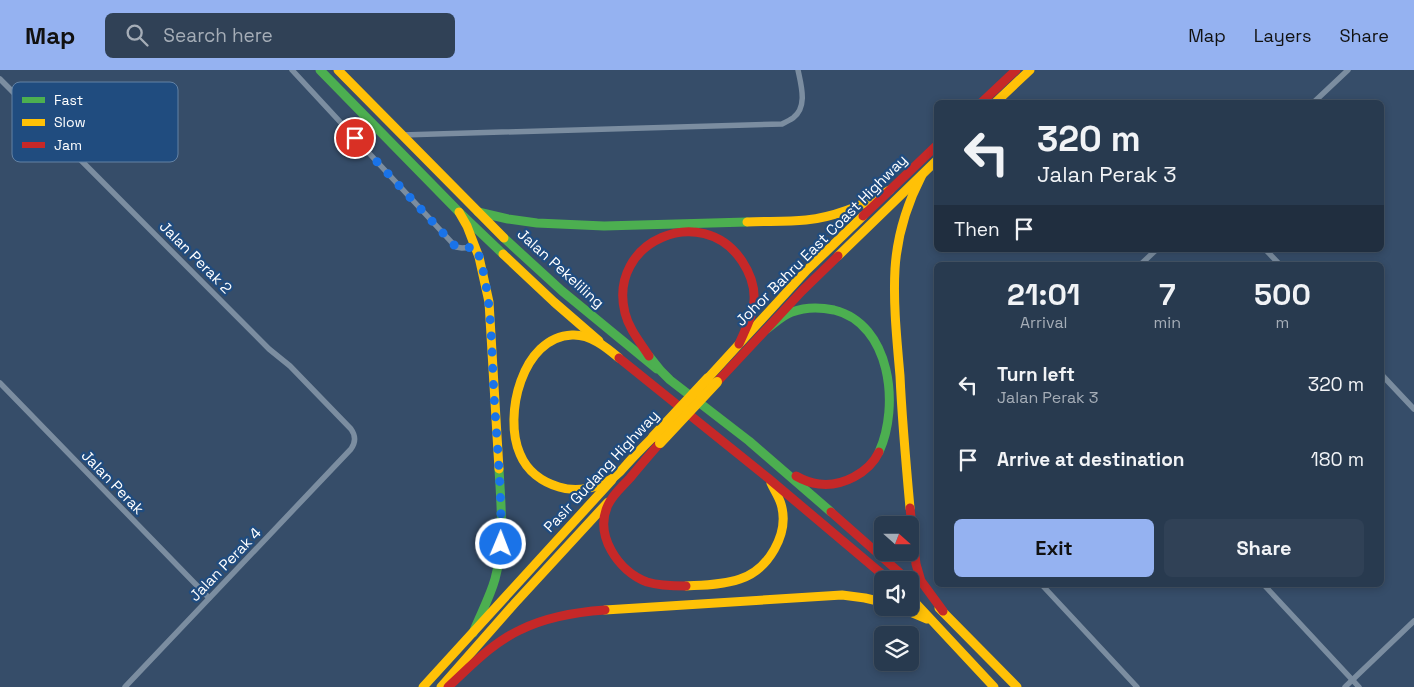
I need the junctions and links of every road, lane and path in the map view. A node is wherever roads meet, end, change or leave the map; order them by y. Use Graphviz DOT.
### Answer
graph roads {
  1 [pos="292,70"];
  2 [pos="320,70"];
  3 [pos="338,70"];
  4 [pos="798,70"];
  5 [pos="1016,70"];
  6 [pos="1030,70"];
  7 [pos="1348,70"];
  8 [pos="0,79"];
  9 [pos="12,91"];
  10 [pos="984,100"];
  11 [pos="998,100"];
  12 [pos="1316,100"];
  13 [pos="402,135"];
  14 [pos="934,148"];
  15 [pos="83,162"];
  16 [pos="934,163"];
  17 [pos="922,175"];
  18 [pos="890,190"];
  19 [pos="459,212"];
  20 [pos="478,212"];
  21 [pos="476,247"];
  22 [pos="1154,252"];
  23 [pos="1268,252"];
  24 [pos="1143,262"];
  25 [pos="1277,262"];
  26 [pos="767,330"];
  27 [pos="739,344"];
  28 [pos="603,345"];
  29 [pos="664,375"];
  30 [pos="1384,377"];
  31 [pos="712,380"];
  32 [pos="0,383"];
  33 [pos="1414,409"];
  34 [pos="657,440"];
  35 [pos="343,458"];
  36 [pos="782,469"];
  37 [pos="616,476"];
  38 [pos="768,478"];
  39 [pos="610,500"];
  40 [pos="878,571"];
  41 [pos="898,571"];
  42 [pos="1044,587"];
  43 [pos="1266,587"];
  44 [pos="919,590"];
  45 [pos="209,598"];
  46 [pos="874,600"];
  47 [pos="919,607"];
  48 [pos="943,611"];
  49 [pos="919,614"];
  50 [pos="1414,621"];
  51 [pos="932,622"];
  52 [pos="473,633"];
  53 [pos="1352,680"];
  54 [pos="125,687"];
  55 [pos="423,687"];
  56 [pos="441,687"];
  57 [pos="448,687"];
  58 [pos="994,687"];
  59 [pos="1017,687"];
  60 [pos="1137,687"];
  61 [pos="1345,687"];
  62 [pos="1359,687"];
  1 -- 21 [label="street"];
  2 -- 19 [label="main road, Jalan Pekeliling"];
  3 -- 13 [label="main road, Jalan Pekeliling"];
  4 -- 13 [label="street"];
  5 -- 10 [label="main road"];
  6 -- 11 [label="main road"];
  7 -- 12 [label="street"];
  8 -- 9 [label="street, Jalan Perak 2"];
  13 -- 20 [label="main road, Jalan Pekeliling"];
  14 -- 18 [label="main road, Johor Bahru East Coast Highway"];
  15 -- 35 [label="street, Jalan Perak 2"];
  16 -- 17 [label="main road, Johor Bahru East Coast Highway"];
  17 -- 26 [label="main road, Johor Bahru East Coast Highway"];
  17 -- 48 [label="main road"];
  18 -- 20 [label="main road"];
  18 -- 27 [label="main road, Johor Bahru East Coast Highway"];
  19 -- 21 [label="main road"];
  19 -- 28 [label="main road, Jalan Pekeliling"];
  20 -- 29 [label="main road, Jalan Pekeliling"];
  21 -- 52 [label="main road"];
  22 -- 24 [label="street"];
  23 -- 25 [label="street"];
  26 -- 31 [label="main road, Johor Bahru East Coast Highway"];
  26 -- 36 [label="main road"];
  27 -- 29 [label="main road"];
  27 -- 31 [label="main road, Johor Bahru East Coast Highway"];
  28 -- 37 [label="main road"];
  28 -- 38 [label="main road, Pasir Gudang Highway"];
  29 -- 36 [label="main road, Jalan Pekeliling"];
  30 -- 33 [label="street"];
  31 -- 34 [label="main road, Pasir Gudang Highway, bridge"];
  32 -- 45 [label="street, Jalan Perak"];
  34 -- 37 [label="main road, Pasir Gudang Highway"];
  34 -- 39 [label="main road, Pasir Gudang Highway"];
  35 -- 45 [label="street, Jalan Perak 4"];
  36 -- 41 [label="main road"];
  37 -- 52 [label="main road, Pasir Gudang Highway"];
  38 -- 39 [label="main road"];
  38 -- 40 [label="main road, Pasir Gudang Highway"];
  39 -- 56 [label="main road, Pasir Gudang Highway"];
  42 -- 60 [label="street"];
  43 -- 53 [label="street"];
  44 -- 48 [label="main road"];
  45 -- 54 [label="street, Jalan Perak 4"];
  46 -- 57 [label="main road"];
  47 -- 51 [label="main road"];
  48 -- 59 [label="main road"];
  49 -- 51 [label="main road"];
  50 -- 53 [label="street"];
  51 -- 58 [label="main road"];
  52 -- 55 [label="main road, Pasir Gudang Highway"];
  53 -- 61 [label="street"];
  53 -- 62 [label="street"];
}
